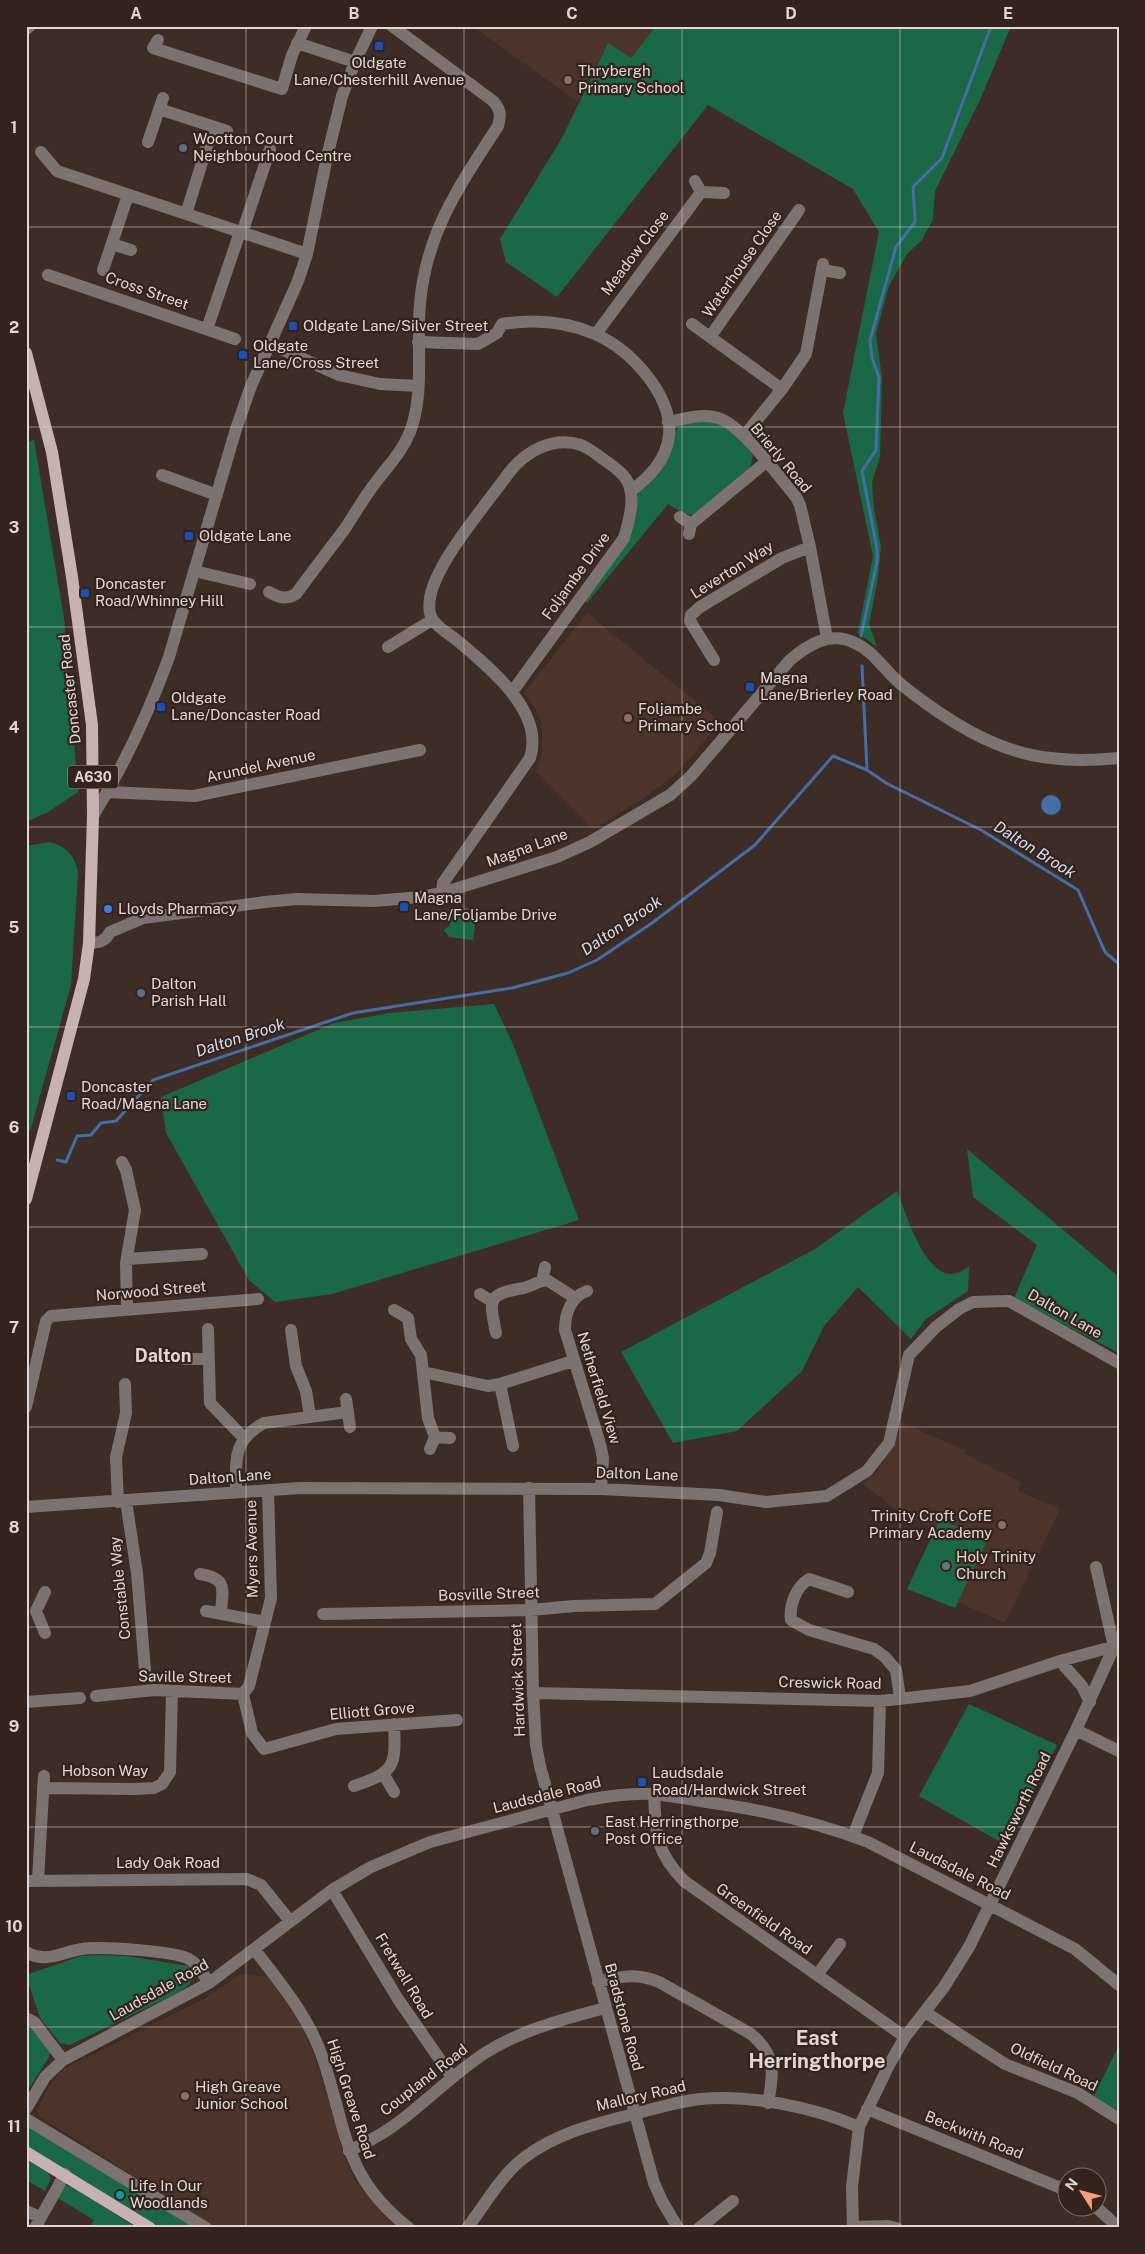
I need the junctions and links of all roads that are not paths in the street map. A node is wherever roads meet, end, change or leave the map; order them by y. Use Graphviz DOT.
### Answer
graph roads {
  1 [pos="30,26"];
  2 [pos="306,26"];
  3 [pos="372,26"];
  4 [pos="392,26"];
  5 [pos="26,29"];
  6 [pos="158,40"];
  7 [pos="297,43"];
  8 [pos="355,62"];
  9 [pos="213,127"];
  10 [pos="227,131"];
  11 [pos="148,142"];
  12 [pos="270,149"];
  13 [pos="41,152"];
  14 [pos="724,193"];
  15 [pos="128,195"];
  16 [pos="800,210"];
  17 [pos="186,214"];
  18 [pos="241,232"];
  19 [pos="112,244"];
  20 [pos="131,250"];
  21 [pos="307,254"];
  22 [pos="103,270"];
  23 [pos="840,273"];
  24 [pos="48,275"];
  25 [pos="692,324"];
  26 [pos="207,329"];
  27 [pos="596,334"];
  28 [pos="710,337"];
  29 [pos="235,339"];
  30 [pos="418,342"];
  31 [pos="270,344"];
  32 [pos="26,353"];
  33 [pos="418,386"];
  34 [pos="782,389"];
  35 [pos="668,422"];
  36 [pos="744,436"];
  37 [pos="766,462"];
  38 [pos="162,475"];
  39 [pos="631,491"];
  40 [pos="217,495"];
  41 [pos="680,517"];
  42 [pos="810,547"];
  43 [pos="194,571"];
  44 [pos="250,584"];
  45 [pos="269,592"];
  46 [pos="432,620"];
  47 [pos="827,638"];
  48 [pos="388,647"];
  49 [pos="714,660"];
  50 [pos="512,692"];
  51 [pos="420,750"];
  52 [pos="1119,758"];
  53 [pos="108,792"];
  54 [pos="94,816"];
  55 [pos="442,893"];
  56 [pos="90,928"];
  57 [pos="110,932"];
  58 [pos="89,943"];
  59 [pos="128,1166"];
  60 [pos="26,1199"];
  61 [pos="202,1254"];
  62 [pos="127,1259"];
  63 [pos="545,1266"];
  64 [pos="542,1281"];
  65 [pos="587,1291"];
  66 [pos="480,1294"];
  67 [pos="575,1298"];
  68 [pos="258,1299"];
  69 [pos="493,1302"];
  70 [pos="127,1308"];
  71 [pos="394,1310"];
  72 [pos="208,1329"];
  73 [pos="290,1330"];
  74 [pos="496,1333"];
  75 [pos="184,1359"];
  76 [pos="208,1359"];
  77 [pos="574,1361"];
  78 [pos="1119,1363"];
  79 [pos="424,1372"];
  80 [pos="125,1384"];
  81 [pos="500,1384"];
  82 [pos="346,1398"];
  83 [pos="26,1407"];
  84 [pos="348,1412"];
  85 [pos="310,1416"];
  86 [pos="350,1427"];
  87 [pos="244,1438"];
  88 [pos="450,1438"];
  89 [pos="513,1446"];
  90 [pos="528,1488"];
  91 [pos="601,1489"];
  92 [pos="268,1490"];
  93 [pos="236,1492"];
  94 [pos="122,1502"];
  95 [pos="26,1507"];
  96 [pos="712,1517"];
  97 [pos="1096,1567"];
  98 [pos="200,1574"];
  99 [pos="45,1592"];
  100 [pos="848,1592"];
  101 [pos="532,1610"];
  102 [pos="31,1611"];
  103 [pos="206,1611"];
  104 [pos="221,1614"];
  105 [pos="323,1614"];
  106 [pos="265,1622"];
  107 [pos="45,1633"];
  108 [pos="1116,1646"];
  109 [pos="1060,1661"];
  110 [pos="145,1670"];
  111 [pos="172,1691"];
  112 [pos="533,1693"];
  113 [pos="243,1694"];
  114 [pos="96,1696"];
  115 [pos="80,1698"];
  116 [pos="900,1698"];
  117 [pos="880,1701"];
  118 [pos="26,1702"];
  119 [pos="1090,1702"];
  120 [pos="457,1720"];
  121 [pos="394,1724"];
  122 [pos="1076,1730"];
  123 [pos="1119,1751"];
  124 [pos="384,1775"];
  125 [pos="354,1786"];
  126 [pos="394,1792"];
  127 [pos="654,1794"];
  128 [pos="552,1810"];
  129 [pos="853,1836"];
  130 [pos="32,1881"];
  131 [pos="332,1890"];
  132 [pos="991,1904"];
  133 [pos="290,1921"];
  134 [pos="840,1944"];
  135 [pos="254,1949"];
  136 [pos="26,1952"];
  137 [pos="817,1975"];
  138 [pos="598,1982"];
  139 [pos="209,1983"];
  140 [pos="1119,1985"];
  141 [pos="606,2008"];
  142 [pos="925,2012"];
  143 [pos="26,2018"];
  144 [pos="905,2037"];
  145 [pos="63,2060"];
  146 [pos="452,2076"];
  147 [pos="768,2103"];
  148 [pos="26,2109"];
  149 [pos="868,2109"];
  150 [pos="634,2114"];
  151 [pos="26,2119"];
  152 [pos="1119,2119"];
  153 [pos="859,2127"];
  154 [pos="350,2151"];
  155 [pos="26,2152"];
  156 [pos="65,2174"];
  157 [pos="1058,2187"];
  158 [pos="733,2201"];
  159 [pos="26,2211"];
  160 [pos="1106,2216"];
  161 [pos="38,2222"];
  162 [pos="853,2227"];
  163 [pos="150,2228"];
  164 [pos="206,2228"];
  165 [pos="409,2228"];
  166 [pos="467,2228"];
  167 [pos="678,2228"];
  168 [pos="699,2228"];
  169 [pos="897,2228"];
  170 [pos="1119,2228"];
  1 -- 5 [label="street"];
  2 -- 7 [label="street"];
  3 -- 8 [label="street"];
  4 -- 30 [label="street"];
  6 -- 7 [label="street"];
  7 -- 8 [label="street"];
  8 -- 21 [label="street"];
  9 -- 10 [label="street"];
  9 -- 11 [label="street"];
  9 -- 17 [label="street"];
  12 -- 18 [label="street"];
  13 -- 15 [label="street"];
  14 -- 27 [label="street, Meadow Close"];
  15 -- 17 [label="street"];
  15 -- 19 [label="street"];
  16 -- 28 [label="street, Waterhouse Close"];
  17 -- 18 [label="street"];
  18 -- 21 [label="street"];
  18 -- 26 [label="street"];
  19 -- 20 [label="street"];
  19 -- 22 [label="street"];
  21 -- 31 [label="street"];
  23 -- 34 [label="street"];
  24 -- 26 [label="street, Cross Street"];
  25 -- 28 [label="street"];
  26 -- 29 [label="street, Cross Street"];
  27 -- 30 [label="street"];
  27 -- 35 [label="street"];
  28 -- 34 [label="street"];
  30 -- 33 [label="street"];
  31 -- 33 [label="street"];
  31 -- 40 [label="street"];
  32 -- 54 [label="main road, Doncaster Road / A630"];
  33 -- 45 [label="street"];
  34 -- 36 [label="street"];
  35 -- 36 [label="street, Brierly Road"];
  35 -- 39 [label="street"];
  36 -- 37 [label="street, Brierly Road"];
  37 -- 41 [label="street"];
  37 -- 42 [label="street, Brierly Road"];
  38 -- 40 [label="street"];
  39 -- 46 [label="street"];
  39 -- 50 [label="street, Foljambe Drive"];
  40 -- 43 [label="street"];
  42 -- 47 [label="street, Brierly Road"];
  42 -- 49 [label="street, Leverton Way"];
  43 -- 44 [label="street"];
  43 -- 53 [label="street"];
  46 -- 48 [label="street"];
  46 -- 50 [label="street"];
  47 -- 52 [label="street"];
  47 -- 55 [label="street, Magna Lane"];
  50 -- 55 [label="street"];
  51 -- 53 [label="street, Arundel Avenue"];
  53 -- 54 [label="street"];
  54 -- 56 [label="main road, Doncaster Road / A630"];
  55 -- 57 [label="street, Magna Lane"];
  56 -- 57 [label="street"];
  56 -- 58 [label="main road, Doncaster Road / A630"];
  57 -- 58 [label="street, Magna Lane"];
  58 -- 60 [label="main road, Doncaster Road / A630"];
  59 -- 62 [label="street"];
  61 -- 62 [label="street"];
  62 -- 70 [label="street"];
  63 -- 64 [label="street"];
  64 -- 67 [label="street"];
  64 -- 69 [label="street"];
  65 -- 67 [label="street"];
  66 -- 69 [label="street"];
  67 -- 77 [label="street, Netherfield View"];
  68 -- 70 [label="street, Norwood Street"];
  69 -- 74 [label="street"];
  70 -- 83 [label="street, Norwood Street"];
  71 -- 79 [label="street"];
  72 -- 76 [label="street"];
  73 -- 85 [label="street"];
  75 -- 76 [label="street"];
  76 -- 87 [label="street"];
  77 -- 81 [label="street"];
  77 -- 91 [label="street, Netherfield View"];
  78 -- 91 [label="street, Dalton Lane"];
  79 -- 81 [label="street"];
  79 -- 88 [label="street"];
  80 -- 94 [label="street, Constable Way"];
  81 -- 89 [label="street"];
  82 -- 84 [label="street"];
  84 -- 85 [label="street"];
  84 -- 86 [label="street"];
  85 -- 87 [label="street"];
  87 -- 93 [label="street"];
  90 -- 91 [label="street, Dalton Lane"];
  90 -- 92 [label="street, Dalton Lane"];
  90 -- 101 [label="street, Hardwick Street"];
  92 -- 93 [label="street, Dalton Lane"];
  92 -- 106 [label="street, Myers Avenue"];
  93 -- 94 [label="street, Dalton Lane"];
  94 -- 95 [label="street, Dalton Lane"];
  94 -- 110 [label="street, Constable Way"];
  96 -- 101 [label="street, Bosville Street"];
  97 -- 108 [label="street"];
  98 -- 104 [label="street"];
  99 -- 102 [label="street"];
  100 -- 116 [label="street"];
  101 -- 105 [label="street, Bosville Street"];
  101 -- 112 [label="street, Hardwick Street"];
  102 -- 107 [label="street"];
  103 -- 104 [label="street"];
  104 -- 106 [label="street"];
  106 -- 113 [label="street, Myers Avenue"];
  108 -- 109 [label="street, Creswick Road"];
  108 -- 119 [label="street, Hawksworth Road"];
  109 -- 116 [label="street, Creswick Road"];
  109 -- 119 [label="street"];
  111 -- 113 [label="street, Saville Street"];
  111 -- 114 [label="street, Saville Street"];
  111 -- 130 [label="street, Hobson Way"];
  112 -- 117 [label="street, Creswick Road"];
  112 -- 128 [label="street, Hardwick Street"];
  113 -- 121 [label="street, Elliott Grove"];
  115 -- 118 [label="street"];
  116 -- 117 [label="street, Creswick Road"];
  117 -- 129 [label="street"];
  119 -- 122 [label="street, Hawksworth Road"];
  120 -- 121 [label="street, Elliott Grove"];
  121 -- 124 [label="street"];
  122 -- 123 [label="street"];
  122 -- 132 [label="street, Hawksworth Road"];
  124 -- 125 [label="street"];
  124 -- 126 [label="street"];
  127 -- 128 [label="street, Laudsdale Road"];
  127 -- 129 [label="street, Laudsdale Road"];
  127 -- 137 [label="street, Greenfield Road"];
  128 -- 131 [label="street, Laudsdale Road"];
  128 -- 138 [label="street, Bradstone Road"];
  129 -- 132 [label="street, Laudsdale Road"];
  130 -- 133 [label="street, Lady Oak Road"];
  131 -- 133 [label="street, Laudsdale Road"];
  131 -- 146 [label="street, Fretwell Road"];
  132 -- 140 [label="street, Laudsdale Road"];
  132 -- 142 [label="street, Hawksworth Road"];
  133 -- 135 [label="street, Laudsdale Road"];
  134 -- 137 [label="street"];
  135 -- 139 [label="street, Laudsdale Road"];
  135 -- 154 [label="street, High Greave Road"];
  136 -- 139 [label="street"];
  137 -- 144 [label="street, Greenfield Road"];
  138 -- 141 [label="street, Bradstone Road"];
  138 -- 147 [label="street"];
  139 -- 145 [label="street, Laudsdale Road"];
  141 -- 146 [label="street, Coupland Road"];
  141 -- 150 [label="street, Bradstone Road"];
  142 -- 144 [label="street, Hawksworth Road"];
  142 -- 152 [label="street, Oldfield Road"];
  143 -- 145 [label="street"];
  144 -- 149 [label="street, Hawksworth Road"];
  145 -- 148 [label="street, Laudsdale Road"];
  146 -- 154 [label="street, Coupland Road"];
  147 -- 150 [label="street, Mallory Road"];
  147 -- 153 [label="street, Mallory Road"];
  149 -- 153 [label="street, Hawksworth Road"];
  149 -- 157 [label="street, Beckwith Road"];
  150 -- 166 [label="street, Mallory Road"];
  150 -- 167 [label="street, Bradstone Road"];
  151 -- 164 [label="street"];
  153 -- 162 [label="street, Hawksworth Road"];
  154 -- 165 [label="street, High Greave Road"];
  155 -- 156 [label="main road"];
  156 -- 161 [label="street"];
  156 -- 163 [label="main road"];
  158 -- 168 [label="street"];
  159 -- 161 [label="street"];
  160 -- 170 [label="street"];
  162 -- 169 [label="street"];
}
